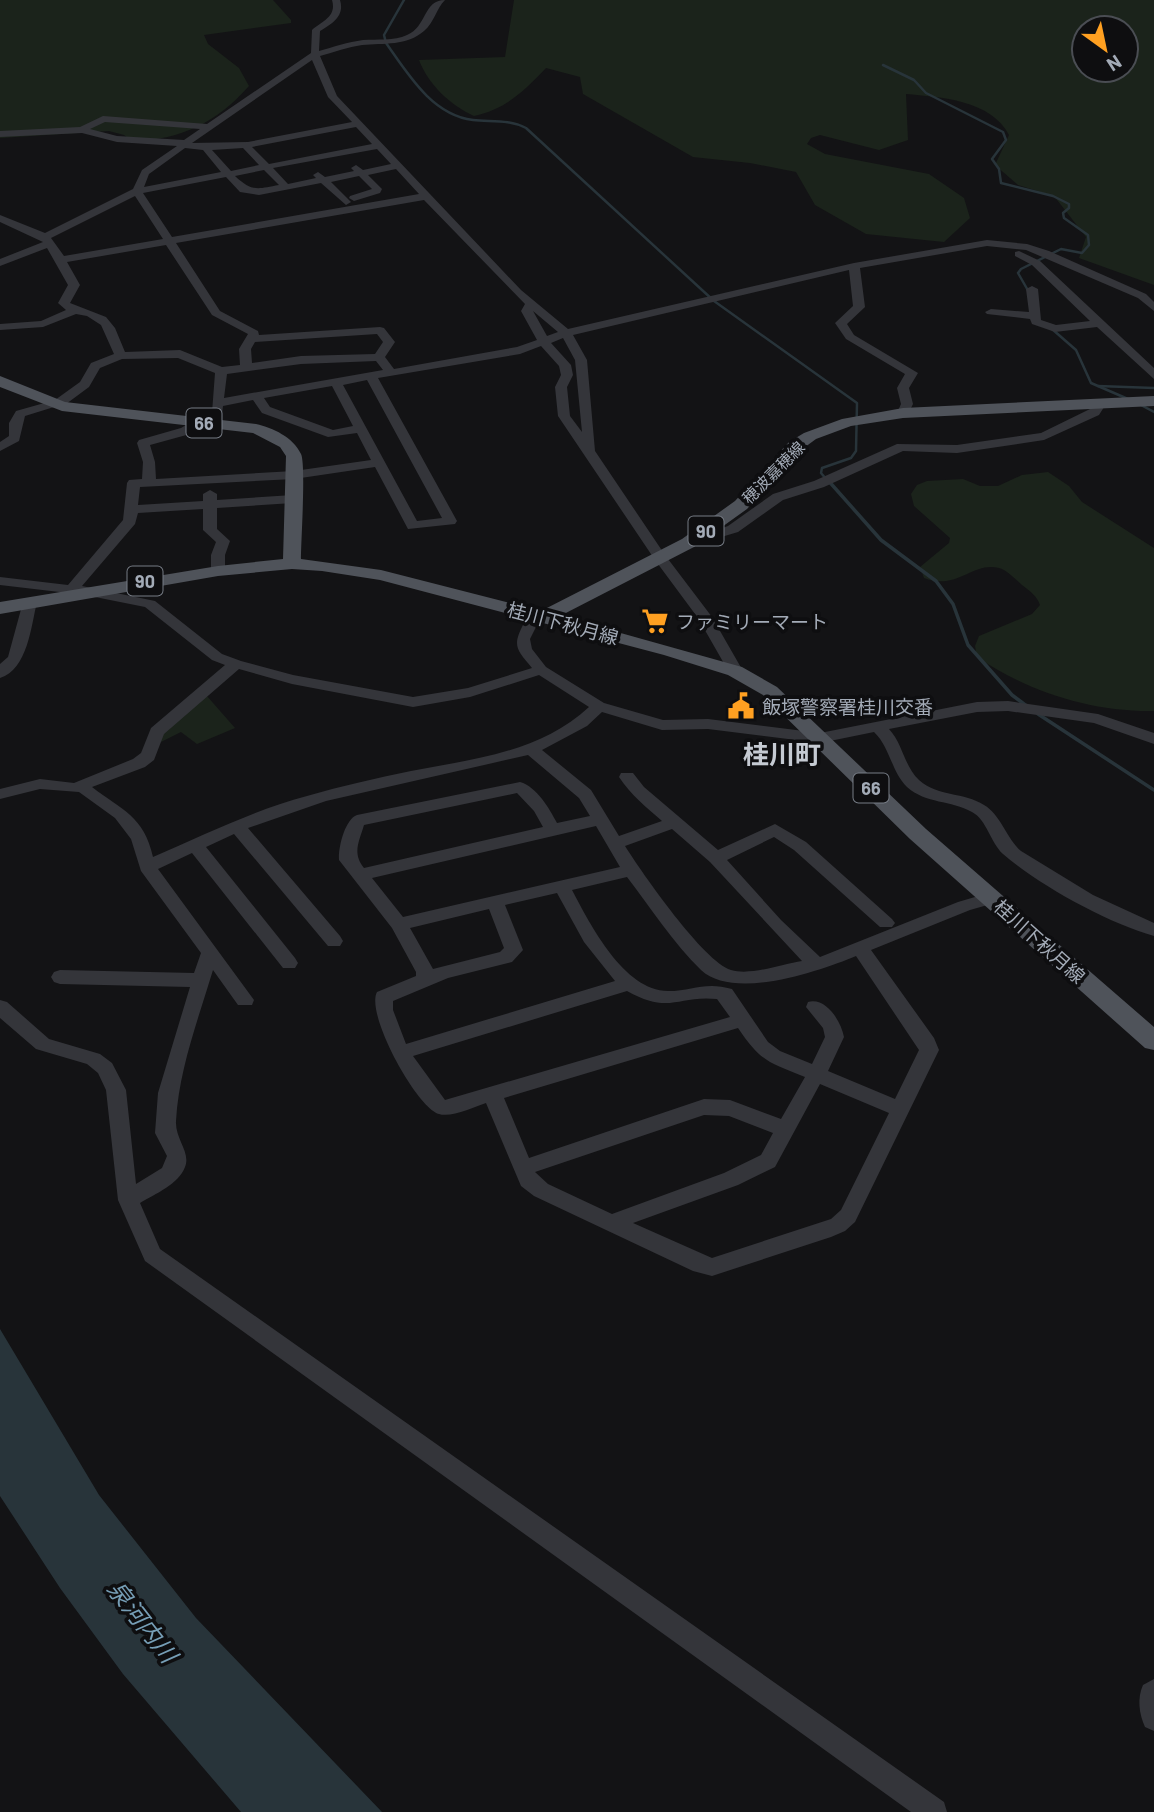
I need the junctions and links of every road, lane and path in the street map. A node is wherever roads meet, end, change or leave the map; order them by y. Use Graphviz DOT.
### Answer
graph roads {
  1 [pos="336,0"];
  2 [pos="441,0"];
  3 [pos="313,55"];
  4 [pos="358,124"];
  5 [pos="206,127"];
  6 [pos="82,130"];
  7 [pos="0,134"];
  8 [pos="182,144"];
  9 [pos="244,144"];
  10 [pos="377,146"];
  11 [pos="207,148"];
  12 [pos="293,150"];
  13 [pos="340,153"];
  14 [pos="397,166"];
  15 [pos="266,167"];
  16 [pos="361,173"];
  17 [pos="229,174"];
  18 [pos="323,180"];
  19 [pos="286,187"];
  20 [pos="137,191"];
  21 [pos="427,196"];
  22 [pos="0,218"];
  23 [pos="47,240"];
  24 [pos="170,241"];
  25 [pos="978,245"];
  26 [pos="61,260"];
  27 [pos="0,263"];
  28 [pos="854,266"];
  29 [pos="1032,289"];
  30 [pos="533,305"];
  31 [pos="1154,308"];
  32 [pos="74,310"];
  33 [pos="991,312"];
  34 [pos="1036,316"];
  35 [pos="1100,323"];
  36 [pos="0,327"];
  37 [pos="566,333"];
  38 [pos="252,339"];
  39 [pos="544,342"];
  40 [pos="120,356"];
  41 [pos="379,357"];
  42 [pos="246,367"];
  43 [pos="221,370"];
  44 [pos="390,372"];
  45 [pos="1154,375"];
  46 [pos="371,376"];
  47 [pos="0,381"];
  48 [pos="336,382"];
  49 [pos="256,396"];
  50 [pos="55,403"];
  51 [pos="217,403"];
  52 [pos="1100,404"];
  53 [pos="1151,404"];
  54 [pos="903,413"];
  55 [pos="0,423"];
  56 [pos="15,423"];
  57 [pos="206,423"];
  58 [pos="361,428"];
  59 [pos="0,447"];
  60 [pos="589,451"];
  61 [pos="379,463"];
  62 [pos="294,475"];
  63 [pos="212,480"];
  64 [pos="149,483"];
  65 [pos="293,499"];
  66 [pos="209,504"];
  67 [pos="133,509"];
  68 [pos="688,543"];
  69 [pos="660,557"];
  70 [pos="292,565"];
  71 [pos="218,571"];
  72 [pos="0,581"];
  73 [pos="78,591"];
  74 [pos="30,602"];
  75 [pos="0,608"];
  76 [pos="539,616"];
  77 [pos="236,664"];
  78 [pos="541,670"];
  79 [pos="735,671"];
  80 [pos="0,673"];
  81 [pos="599,706"];
  82 [pos="876,726"];
  83 [pos="820,738"];
  84 [pos="1154,739"];
  85 [pos="529,748"];
  86 [pos="626,777"];
  87 [pos="83,785"];
  88 [pos="0,794"];
  89 [pos="601,818"];
  90 [pos="676,822"];
  91 [pos="238,827"];
  92 [pos="552,830"];
  93 [pos="617,843"];
  94 [pos="196,846"];
  95 [pos="716,858"];
  96 [pos="147,867"];
  97 [pos="631,870"];
  98 [pos="358,875"];
  99 [pos="562,887"];
  100 [pos="992,898"];
  101 [pos="495,902"];
  102 [pos="886,923"];
  103 [pos="399,924"];
  104 [pos="1154,930"];
  105 [pos="334,941"];
  106 [pos="860,948"];
  107 [pos="210,952"];
  108 [pos="289,963"];
  109 [pos="817,965"];
  110 [pos="60,977"];
  111 [pos="426,979"];
  112 [pos="199,980"];
  113 [pos="629,984"];
  114 [pos="244,999"];
  115 [pos="0,1007"];
  116 [pos="815,1007"];
  117 [pos="743,1020"];
  118 [pos="1154,1041"];
  119 [pos="400,1054"];
  120 [pos="815,1074"];
  121 [pos="493,1095"];
  122 [pos="900,1109"];
  123 [pos="784,1129"];
  124 [pos="523,1168"];
  125 [pos="128,1200"];
  126 [pos="610,1223"];
  127 [pos="1154,1692"];
  128 [pos="1154,1718"];
  129 [pos="934,1812"];
  1 -- 3 [label="street"];
  2 -- 3 [label="street"];
  3 -- 4 [label="street"];
  3 -- 5 [label="street"];
  4 -- 10 [label="street"];
  4 -- 12 [label="street"];
  5 -- 6 [label="street"];
  5 -- 8 [label="street"];
  6 -- 7 [label="street"];
  6 -- 8 [label="street"];
  8 -- 11 [label="street"];
  8 -- 20 [label="street"];
  9 -- 11 [label="street"];
  9 -- 12 [label="street"];
  9 -- 15 [label="street"];
  10 -- 13 [label="street"];
  10 -- 14 [label="street"];
  11 -- 17 [label="street"];
  12 -- 13 [label="street"];
  12 -- 15 [label="street"];
  12 -- 18 [label="street"];
  13 -- 16 [label="street"];
  14 -- 16 [label="street"];
  14 -- 21 [label="street"];
  15 -- 17 [label="street"];
  15 -- 19 [label="street"];
  16 -- 18 [label="street"];
  16 -- 18 [label="street"];
  17 -- 19 [label="street"];
  17 -- 20 [label="street"];
  18 -- 19 [label="street"];
  20 -- 23 [label="street"];
  20 -- 24 [label="street"];
  21 -- 24 [label="street"];
  21 -- 30 [label="street"];
  22 -- 23 [label="street"];
  23 -- 26 [label="street"];
  23 -- 27 [label="street"];
  24 -- 26 [label="street"];
  24 -- 38 [label="street"];
  25 -- 28 [label="street"];
  25 -- 31 [label="street"];
  25 -- 35 [label="street"];
  26 -- 32 [label="street"];
  28 -- 37 [label="street"];
  28 -- 54 [label="street"];
  29 -- 34 [label="street"];
  30 -- 37 [label="street"];
  30 -- 39 [label="street"];
  32 -- 36 [label="street"];
  32 -- 40 [label="street"];
  33 -- 34 [label="street"];
  34 -- 35 [label="street"];
  35 -- 45 [label="street"];
  37 -- 39 [label="street"];
  37 -- 60 [label="street"];
  38 -- 41 [label="street"];
  38 -- 42 [label="street"];
  39 -- 44 [label="street"];
  39 -- 60 [label="street"];
  40 -- 43 [label="street"];
  40 -- 50 [label="street"];
  41 -- 42 [label="street"];
  41 -- 44 [label="street"];
  42 -- 43 [label="street"];
  43 -- 51 [label="street"];
  44 -- 46 [label="street"];
  46 -- 48 [label="street"];
  46 -- 61 [label="street"];
  47 -- 50 [label="main road, 66"];
  48 -- 49 [label="street"];
  48 -- 58 [label="street"];
  49 -- 51 [label="street"];
  49 -- 58 [label="street"];
  50 -- 56 [label="street"];
  50 -- 57 [label="main road, 66"];
  51 -- 57 [label="street"];
  52 -- 53 [label="main road, 穂波嘉穂線 / 90"];
  52 -- 54 [label="main road, 穂波嘉穂線 / 90"];
  52 -- 68 [label="street"];
  54 -- 68 [label="main road, 穂波嘉穂線 / 90"];
  55 -- 56 [label="street"];
  56 -- 59 [label="street"];
  57 -- 62 [label="main road, 66"];
  57 -- 64 [label="street"];
  58 -- 61 [label="street"];
  60 -- 69 [label="street"];
  61 -- 62 [label="street"];
  62 -- 63 [label="street"];
  62 -- 65 [label="main road, 66"];
  63 -- 64 [label="street"];
  63 -- 66 [label="street"];
  64 -- 67 [label="street"];
  65 -- 66 [label="street"];
  65 -- 70 [label="main road, 66"];
  66 -- 67 [label="street"];
  66 -- 71 [label="street"];
  67 -- 73 [label="street"];
  68 -- 69 [label="main road, 穂波嘉穂線 / 90"];
  69 -- 76 [label="main road, 穂波嘉穂線 / 90"];
  69 -- 79 [label="street"];
  70 -- 71 [label="main road, 90"];
  70 -- 76 [label="main road, 桂川下秋月線 / 66"];
  71 -- 73 [label="main road, 90"];
  72 -- 73 [label="street"];
  73 -- 74 [label="main road, 90"];
  73 -- 77 [label="street"];
  74 -- 75 [label="main road, 90"];
  74 -- 80 [label="street"];
  76 -- 78 [label="street"];
  76 -- 79 [label="main road, 桂川下秋月線 / 66"];
  77 -- 78 [label="street"];
  77 -- 87 [label="street"];
  78 -- 81 [label="street"];
  79 -- 83 [label="main road, 桂川下秋月線 / 66"];
  81 -- 83 [label="street"];
  81 -- 85 [label="street"];
  82 -- 83 [label="street"];
  82 -- 84 [label="street"];
  82 -- 104 [label="street"];
  83 -- 100 [label="main road, 桂川下秋月線 / 66"];
  85 -- 89 [label="street"];
  85 -- 91 [label="street"];
  86 -- 90 [label="street"];
  87 -- 88 [label="street"];
  87 -- 96 [label="street"];
  89 -- 92 [label="street"];
  89 -- 93 [label="street"];
  90 -- 93 [label="street"];
  90 -- 95 [label="street"];
  91 -- 94 [label="street"];
  91 -- 105 [label="street"];
  92 -- 98 [label="street"];
  92 -- 98 [label="street"];
  93 -- 97 [label="street"];
  94 -- 96 [label="street"];
  94 -- 108 [label="street"];
  95 -- 102 [label="street"];
  95 -- 109 [label="street"];
  96 -- 107 [label="street"];
  97 -- 99 [label="street"];
  97 -- 109 [label="street"];
  98 -- 103 [label="street"];
  99 -- 101 [label="street"];
  99 -- 113 [label="street"];
  100 -- 106 [label="street"];
  100 -- 118 [label="main road, 桂川下秋月線 / 66"];
  101 -- 103 [label="street"];
  101 -- 111 [label="street"];
  103 -- 111 [label="street"];
  106 -- 109 [label="street"];
  106 -- 122 [label="street"];
  107 -- 112 [label="street"];
  107 -- 114 [label="street"];
  110 -- 112 [label="street"];
  111 -- 119 [label="street"];
  112 -- 125 [label="street"];
  113 -- 117 [label="street"];
  113 -- 119 [label="street"];
  115 -- 125 [label="street"];
  116 -- 120 [label="street"];
  117 -- 120 [label="street"];
  117 -- 121 [label="street"];
  119 -- 121 [label="street"];
  120 -- 122 [label="street"];
  120 -- 123 [label="street"];
  121 -- 124 [label="street"];
  122 -- 126 [label="street"];
  123 -- 124 [label="street"];
  123 -- 126 [label="street"];
  124 -- 126 [label="street"];
  125 -- 129 [label="street"];
  127 -- 128 [label="street"];
}
